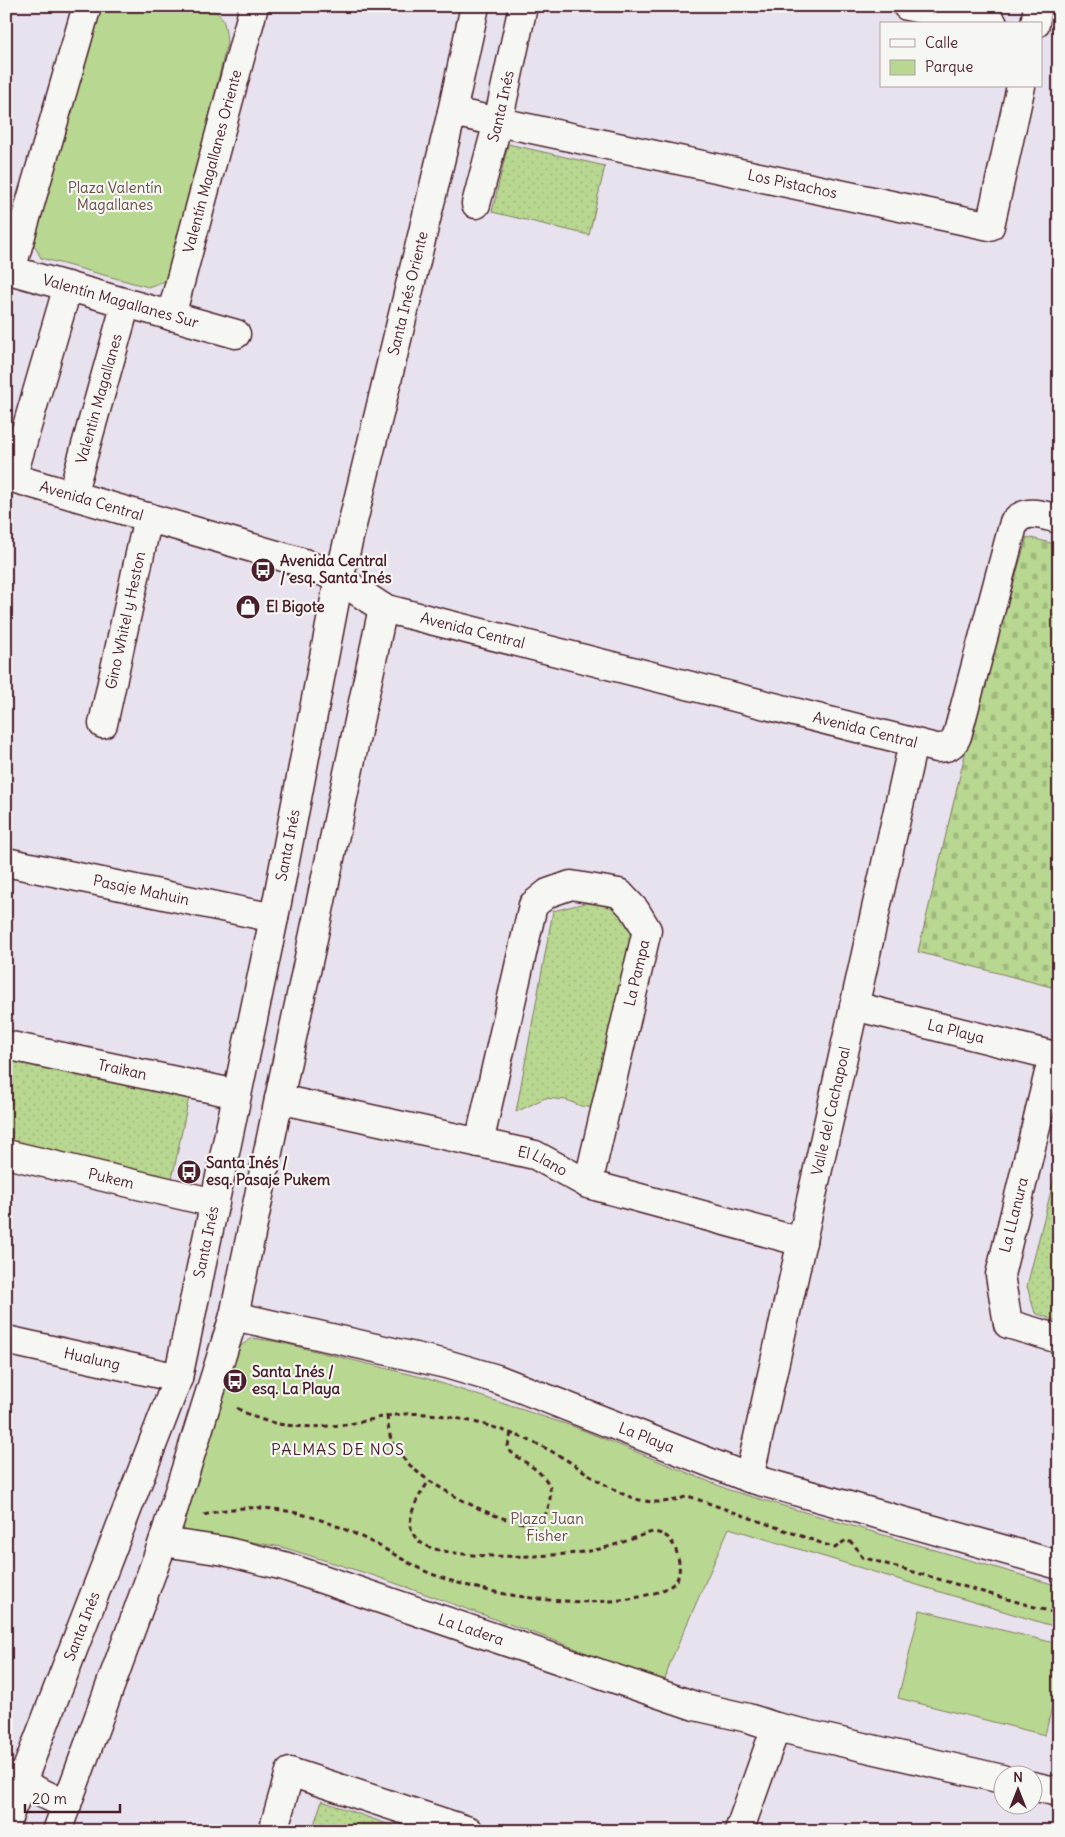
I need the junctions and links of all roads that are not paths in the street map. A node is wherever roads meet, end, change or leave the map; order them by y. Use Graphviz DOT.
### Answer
graph roads {
  1 [pos="87,6"];
  2 [pos="254,6"];
  3 [pos="475,6"];
  4 [pos="523,6"];
  5 [pos="907,6"];
  6 [pos="1038,6"];
  7 [pos="983,22"];
  8 [pos="1035,22"];
  9 [pos="1021,88"];
  10 [pos="452,112"];
  11 [pos="498,122"];
  12 [pos="476,204"];
  13 [pos="9,269"];
  14 [pos="68,286"];
  15 [pos="126,303"];
  16 [pos="171,316"];
  17 [pos="236,334"];
  18 [pos="9,477"];
  19 [pos="72,495"];
  20 [pos="148,517"];
  21 [pos="1059,519"];
  22 [pos="339,580"];
  23 [pos="383,608"];
  24 [pos="104,724"];
  25 [pos="913,743"];
  26 [pos="6,862"];
  27 [pos="274,918"];
  28 [pos="854,1006"];
  29 [pos="6,1045"];
  30 [pos="1056,1056"];
  31 [pos="237,1094"];
  32 [pos="278,1099"];
  33 [pos="479,1143"];
  34 [pos="6,1154"];
  35 [pos="588,1184"];
  36 [pos="215,1203"];
  37 [pos="802,1242"];
  38 [pos="234,1316"];
  39 [pos="1059,1339"];
  40 [pos="6,1340"];
  41 [pos="178,1378"];
  42 [pos="749,1478"];
  43 [pos="163,1542"];
  44 [pos="1059,1565"];
  45 [pos="776,1727"];
  46 [pos="992,1777"];
  47 [pos="14,1779"];
  48 [pos="1042,1788"];
  49 [pos="1059,1792"];
  50 [pos="67,1805"];
  51 [pos="6,1823"];
  52 [pos="57,1831"];
  53 [pos="273,1831"];
  54 [pos="469,1831"];
  55 [pos="739,1831"];
  1 -- 13 [label="street"];
  2 -- 16 [label="street, Valentín Magallanes Oriente"];
  3 -- 10 [label="street, Santa Inés Oriente"];
  4 -- 11 [label="street, Santa Inés"];
  5 -- 7 [label="street"];
  6 -- 8 [label="street"];
  9 -- 11 [label="street, Los Pistachos"];
  10 -- 11 [label="street, Los Pistachos"];
  10 -- 22 [label="street, Santa Inés Oriente"];
  11 -- 12 [label="street, Santa Inés"];
  13 -- 14 [label="street, Valentín Magallanes Sur"];
  14 -- 15 [label="street, Valentín Magallanes Sur"];
  14 -- 18 [label="street"];
  15 -- 16 [label="street, Valentín Magallanes Sur"];
  15 -- 19 [label="street, Valentin Magallanes"];
  16 -- 17 [label="street, Valentín Magallanes Sur"];
  18 -- 19 [label="street, Avenida Central"];
  19 -- 20 [label="street, Avenida Central"];
  20 -- 22 [label="street, Avenida Central"];
  20 -- 24 [label="street, Gino Whitel y Heston"];
  21 -- 25 [label="street, Avenida Central"];
  22 -- 23 [label="street, Avenida Central"];
  22 -- 27 [label="street, Santa Inés"];
  23 -- 25 [label="street, Avenida Central"];
  23 -- 32 [label="street"];
  25 -- 28 [label="street, Valle del Cachapoal"];
  26 -- 27 [label="street, Pasaje Mahuin"];
  27 -- 31 [label="street, Santa Inés"];
  28 -- 30 [label="street, La Playa"];
  28 -- 37 [label="street, Valle del Cachapoal"];
  29 -- 31 [label="street, Traikan"];
  30 -- 39 [label="street, La LLanura"];
  31 -- 36 [label="street, Santa Inés"];
  32 -- 33 [label="street, El Llano"];
  32 -- 38 [label="street"];
  33 -- 35 [label="street, El Llano"];
  33 -- 35 [label="street, La Pampa"];
  34 -- 36 [label="street, Pukem"];
  35 -- 37 [label="street, El Llano"];
  36 -- 41 [label="street, Santa Inés"];
  37 -- 42 [label="street, Valle del Cachapoal"];
  38 -- 42 [label="street, La Playa"];
  38 -- 43 [label="street"];
  40 -- 41 [label="street, Hualung"];
  41 -- 47 [label="street, Santa Inés"];
  42 -- 44 [label="street, La Playa"];
  43 -- 45 [label="street, La Ladera"];
  43 -- 50 [label="street"];
  45 -- 46 [label="street, La Ladera"];
  45 -- 55 [label="street"];
  47 -- 50 [label="street"];
  47 -- 51 [label="street, Santa Inés"];
  48 -- 49 [label="street"];
  50 -- 52 [label="street"];
  53 -- 54 [label="street"];
}
